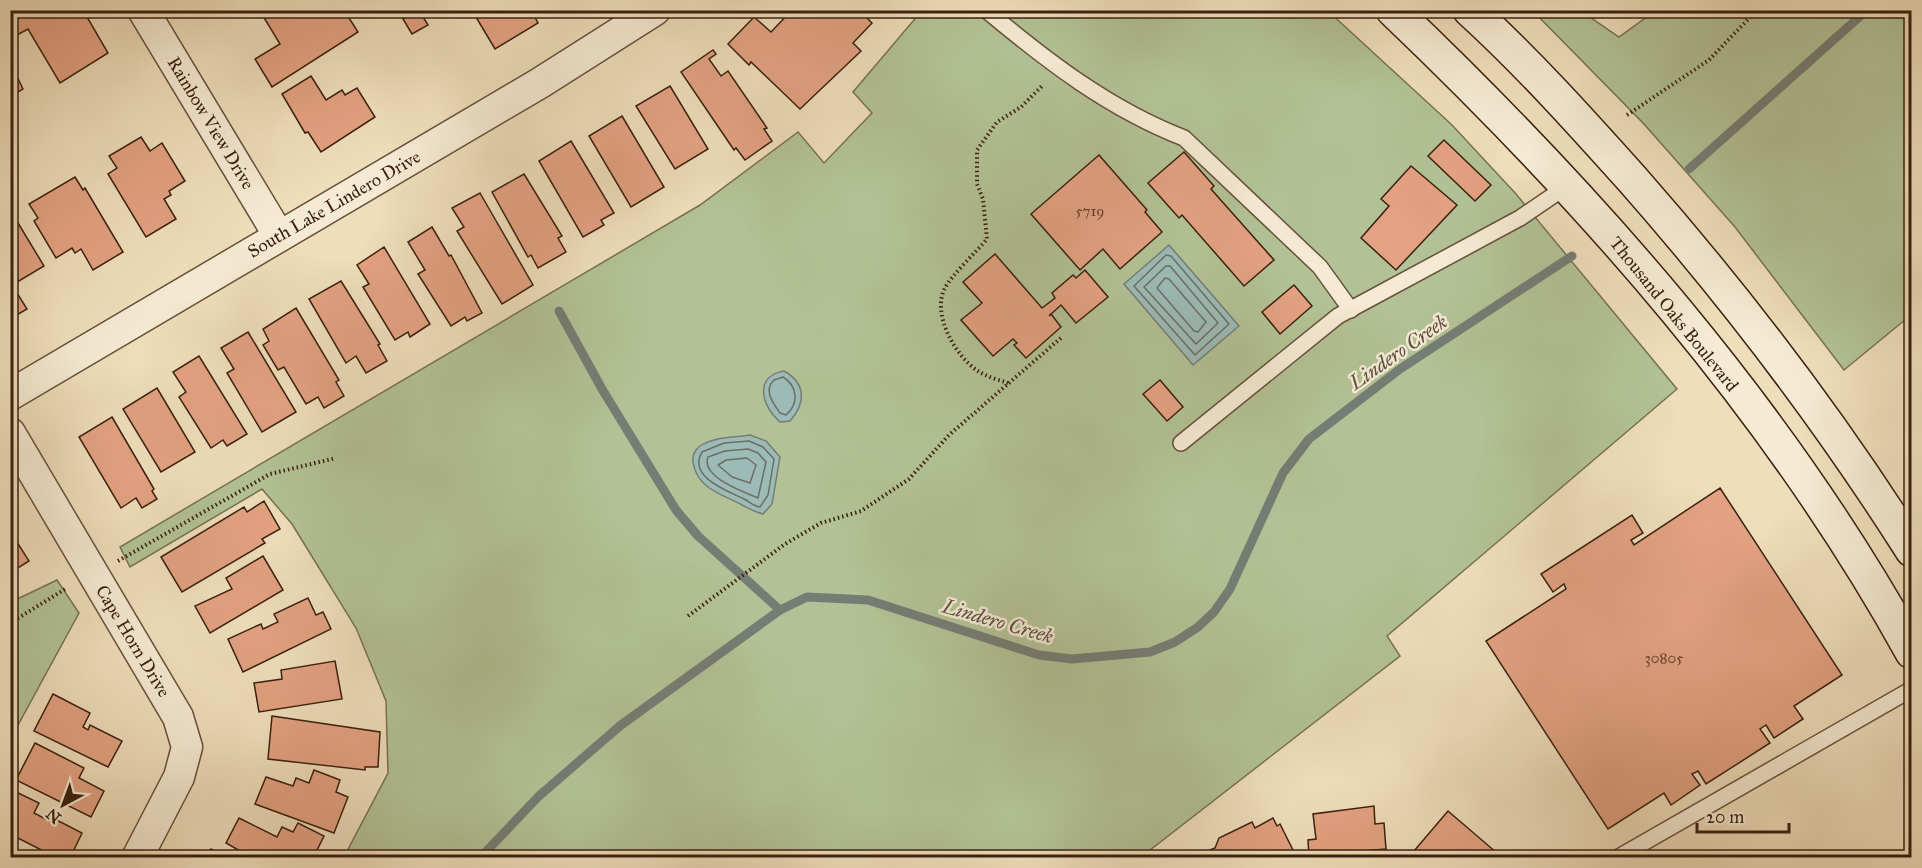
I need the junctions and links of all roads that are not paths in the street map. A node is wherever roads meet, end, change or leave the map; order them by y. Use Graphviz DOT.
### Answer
graph roads {
  1 [pos="143,10"];
  2 [pos="655,10"];
  3 [pos="986,10"];
  4 [pos="1393,10"];
  5 [pos="1470,10"];
  6 [pos="623,20"];
  7 [pos="1567,186"];
  8 [pos="279,236"];
  9 [pos="1351,310"];
  10 [pos="10,395"];
  11 [pos="10,433"];
  12 [pos="1181,443"];
  13 [pos="1911,550"];
  14 [pos="1911,652"];
  15 [pos="1911,689"];
  16 [pos="137,858"];
  17 [pos="1617,858"];
  1 -- 8 [label="street, Rainbow View Drive"];
  2 -- 6 [label="street, South Lake Lindero Drive"];
  3 -- 9 [label="lane"];
  4 -- 7 [label="main road, Thousand Oaks Boulevard"];
  5 -- 13 [label="main road"];
  6 -- 8 [label="street, South Lake Lindero Drive"];
  7 -- 9 [label="lane"];
  7 -- 14 [label="main road, Thousand Oaks Boulevard"];
  8 -- 10 [label="street, South Lake Lindero Drive"];
  9 -- 12 [label="lane"];
  11 -- 16 [label="street, Cape Horn Drive"];
  15 -- 17 [label="lane"];
}
